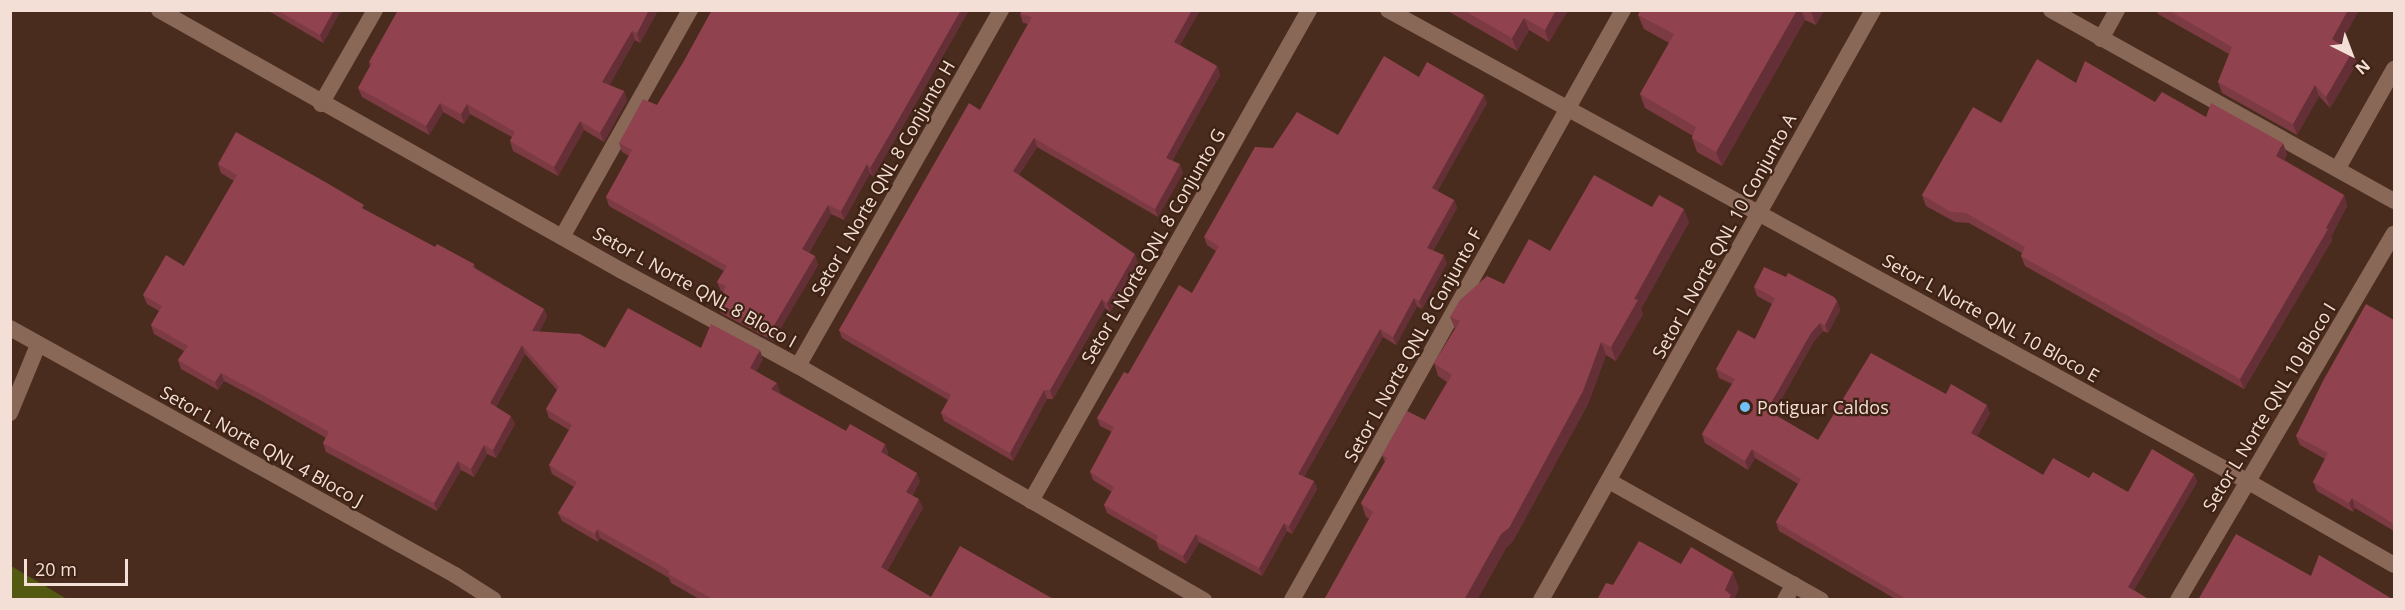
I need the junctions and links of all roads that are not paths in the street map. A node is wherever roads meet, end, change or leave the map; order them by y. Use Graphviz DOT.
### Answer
graph roads {
  1 [pos="375,10"];
  2 [pos="690,10"];
  3 [pos="1001,10"];
  4 [pos="1309,10"];
  5 [pos="1388,10"];
  6 [pos="1623,10"];
  7 [pos="1873,10"];
  8 [pos="2051,10"];
  9 [pos="2117,10"];
  10 [pos="163,12"];
  11 [pos="2101,39"];
  12 [pos="2394,69"];
  13 [pos="321,104"];
  14 [pos="1568,109"];
  15 [pos="2338,168"];
  16 [pos="2394,201"];
  17 [pos="1760,213"];
  18 [pos="2394,234"];
  19 [pos="562,237"];
  20 [pos="10,328"];
  21 [pos="38,345"];
  22 [pos="798,366"];
  23 [pos="10,413"];
  24 [pos="1609,481"];
  25 [pos="2247,481"];
  26 [pos="1031,501"];
  27 [pos="2394,565"];
  28 [pos="1794,584"];
  29 [pos="494,600"];
  30 [pos="1204,600"];
  31 [pos="1292,600"];
  32 [pos="1541,600"];
  33 [pos="1785,600"];
  34 [pos="1821,600"];
  35 [pos="2178,600"];
  1 -- 13 [label="street"];
  2 -- 19 [label="street"];
  3 -- 22 [label="street, Setor L Norte QNL 8 Conjunto H"];
  4 -- 26 [label="street, Setor L Norte QNL 8 Conjunto G"];
  5 -- 14 [label="street, Setor L Norte QNL 10 Bloco E"];
  6 -- 14 [label="street, Setor L Norte QNL 8 Conjunto F"];
  7 -- 17 [label="street, Setor L Norte QNL 10 Conjunto A"];
  8 -- 11 [label="street"];
  9 -- 11 [label="street"];
  10 -- 13 [label="street, Setor L Norte QNL 8 Bloco I"];
  11 -- 15 [label="street"];
  12 -- 15 [label="street"];
  13 -- 19 [label="street, Setor L Norte QNL 8 Bloco I"];
  14 -- 17 [label="street, Setor L Norte QNL 10 Bloco E"];
  14 -- 31 [label="street, Setor L Norte QNL 8 Conjunto F"];
  15 -- 16 [label="street"];
  17 -- 24 [label="street, Setor L Norte QNL 10 Conjunto A"];
  17 -- 25 [label="street, Setor L Norte QNL 10 Bloco E"];
  18 -- 25 [label="street, Setor L Norte QNL 10 Bloco I"];
  19 -- 22 [label="street, Setor L Norte QNL 8 Bloco I"];
  20 -- 21 [label="street, Setor L Norte QNL 4 Bloco J"];
  21 -- 23 [label="street"];
  21 -- 29 [label="street, Setor L Norte QNL 4 Bloco J"];
  22 -- 26 [label="street, Setor L Norte QNL 8 Bloco I"];
  24 -- 28 [label="street"];
  24 -- 32 [label="street, Setor L Norte QNL 10 Conjunto A"];
  25 -- 27 [label="street, Setor L Norte QNL 10 Bloco E"];
  25 -- 35 [label="street, Setor L Norte QNL 10 Bloco I"];
  26 -- 30 [label="street, Setor L Norte QNL 8 Bloco I"];
  28 -- 33 [label="street"];
  28 -- 34 [label="street"];
}
